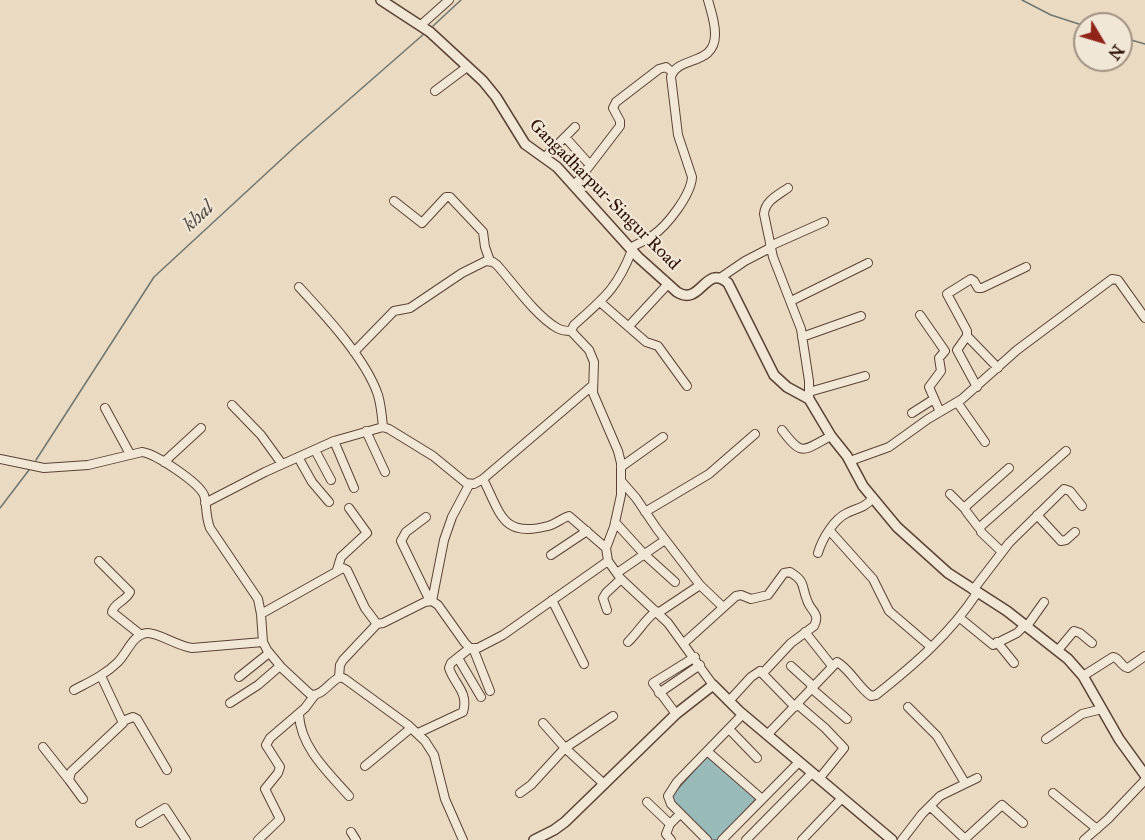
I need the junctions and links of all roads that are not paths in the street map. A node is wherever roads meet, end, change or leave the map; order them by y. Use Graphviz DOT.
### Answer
graph roads {
  1 [pos="381,0"];
  2 [pos="449,0"];
  3 [pos="708,0"];
  4 [pos="421,25"];
  5 [pos="467,67"];
  6 [pos="672,72"];
  7 [pos="435,91"];
  8 [pos="575,127"];
  9 [pos="565,137"];
  10 [pos="545,157"];
  11 [pos="590,165"];
  12 [pos="574,186"];
  13 [pos="788,189"];
  14 [pos="394,201"];
  15 [pos="824,222"];
  16 [pos="770,247"];
  17 [pos="631,249"];
  18 [pos="490,261"];
  19 [pos="868,264"];
  20 [pos="1026,267"];
  21 [pos="720,278"];
  22 [pos="668,284"];
  23 [pos="299,287"];
  24 [pos="791,301"];
  25 [pos="600,302"];
  26 [pos="920,315"];
  27 [pos="861,316"];
  28 [pos="1145,318"];
  29 [pos="629,326"];
  30 [pos="571,330"];
  31 [pos="967,336"];
  32 [pos="802,338"];
  33 [pos="354,352"];
  34 [pos="998,368"];
  35 [pos="865,376"];
  36 [pos="593,385"];
  37 [pos="687,386"];
  38 [pos="977,387"];
  39 [pos="809,396"];
  40 [pos="934,399"];
  41 [pos="957,402"];
  42 [pos="232,405"];
  43 [pos="105,408"];
  44 [pos="940,412"];
  45 [pos="912,413"];
  46 [pos="383,427"];
  47 [pos="201,428"];
  48 [pos="782,430"];
  49 [pos="366,431"];
  50 [pos="754,434"];
  51 [pos="831,435"];
  52 [pos="663,437"];
  53 [pos="334,441"];
  54 [pos="985,442"];
  55 [pos="315,450"];
  56 [pos="1066,451"];
  57 [pos="130,454"];
  58 [pos="298,457"];
  59 [pos="0,459"];
  60 [pos="850,460"];
  61 [pos="164,462"];
  62 [pos="282,464"];
  63 [pos="621,467"];
  64 [pos="1009,468"];
  65 [pos="385,472"];
  66 [pos="483,479"];
  67 [pos="331,480"];
  68 [pos="622,482"];
  69 [pos="469,485"];
  70 [pos="354,488"];
  71 [pos="950,494"];
  72 [pos="873,498"];
  73 [pos="329,502"];
  74 [pos="205,503"];
  75 [pos="1082,506"];
  76 [pos="349,508"];
  77 [pos="965,509"];
  78 [pos="645,512"];
  79 [pos="1037,515"];
  80 [pos="426,517"];
  81 [pos="615,522"];
  82 [pos="980,528"];
  83 [pos="587,531"];
  84 [pos="830,531"];
  85 [pos="1075,532"];
  86 [pos="665,540"];
  87 [pos="606,548"];
  88 [pos="1002,552"];
  89 [pos="818,553"];
  90 [pos="645,554"];
  91 [pos="551,555"];
  92 [pos="99,561"];
  93 [pos="608,561"];
  94 [pos="338,570"];
  95 [pos="619,576"];
  96 [pos="675,582"];
  97 [pos="700,585"];
  98 [pos="975,592"];
  99 [pos="552,600"];
  100 [pos="431,601"];
  101 [pos="1044,602"];
  102 [pos="723,608"];
  103 [pos="607,610"];
  104 [pos="657,612"];
  105 [pos="261,614"];
  106 [pos="960,618"];
  107 [pos="377,624"];
  108 [pos="1026,625"];
  109 [pos="805,632"];
  110 [pos="141,635"];
  111 [pos="263,642"];
  112 [pos="628,642"];
  113 [pos="997,642"];
  114 [pos="1092,642"];
  115 [pos="684,643"];
  116 [pos="931,647"];
  117 [pos="472,648"];
  118 [pos="1058,650"];
  119 [pos="269,653"];
  120 [pos="1145,656"];
  121 [pos="695,657"];
  122 [pos="458,658"];
  123 [pos="1014,663"];
  124 [pos="584,664"];
  125 [pos="700,665"];
  126 [pos="280,666"];
  127 [pos="791,666"];
  128 [pos="832,666"];
  129 [pos="763,673"];
  130 [pos="100,676"];
  131 [pos="1083,676"];
  132 [pos="239,677"];
  133 [pos="339,677"];
  134 [pos="713,685"];
  135 [pos="812,687"];
  136 [pos="74,690"];
  137 [pos="490,691"];
  138 [pos="659,693"];
  139 [pos="314,696"];
  140 [pos="482,697"];
  141 [pos="729,701"];
  142 [pos="230,703"];
  143 [pos="796,705"];
  144 [pos="908,707"];
  145 [pos="1102,709"];
  146 [pos="299,714"];
  147 [pos="676,714"];
  148 [pos="743,714"];
  149 [pos="613,716"];
  150 [pos="847,719"];
  151 [pos="123,721"];
  152 [pos="543,723"];
  153 [pos="729,729"];
  154 [pos="414,731"];
  155 [pos="767,735"];
  156 [pos="1046,739"];
  157 [pos="43,747"];
  158 [pos="565,748"];
  159 [pos="707,751"];
  160 [pos="757,758"];
  161 [pos="799,762"];
  162 [pos="365,766"];
  163 [pos="167,770"];
  164 [pos="1145,775"];
  165 [pos="815,776"];
  166 [pos="977,777"];
  167 [pos="69,780"];
  168 [pos="1145,780"];
  169 [pos="965,783"];
  170 [pos="604,784"];
  171 [pos="520,793"];
  172 [pos="1053,793"];
  173 [pos="349,796"];
  174 [pos="842,798"];
  175 [pos="83,799"];
  176 [pos="762,799"];
  177 [pos="647,802"];
  178 [pos="930,806"];
  179 [pos="680,814"];
  180 [pos="1023,822"];
  181 [pos="140,823"];
  182 [pos="670,824"];
  183 [pos="1097,829"];
  184 [pos="538,839"];
  185 [pos="186,840"];
  186 [pos="258,840"];
  187 [pos="463,840"];
  188 [pos="670,840"];
  189 [pos="707,840"];
  190 [pos="722,840"];
  191 [pos="746,840"];
  192 [pos="802,840"];
  193 [pos="892,840"];
  194 [pos="903,840"];
  195 [pos="965,840"];
  196 [pos="1084,840"];
  1 -- 4 [label="street, Gangadharpur-Singur Road"];
  2 -- 4 [label="street"];
  3 -- 6 [label="street"];
  4 -- 5 [label="street, Gangadharpur-Singur Road"];
  5 -- 7 [label="street"];
  5 -- 10 [label="street, Gangadharpur-Singur Road"];
  6 -- 11 [label="street"];
  6 -- 17 [label="street"];
  8 -- 9 [label="street"];
  9 -- 10 [label="street"];
  9 -- 11 [label="street"];
  10 -- 12 [label="street, Gangadharpur-Singur Road"];
  11 -- 12 [label="street"];
  12 -- 17 [label="street, Gangadharpur-Singur Road"];
  13 -- 16 [label="street"];
  14 -- 18 [label="street"];
  15 -- 16 [label="street"];
  16 -- 21 [label="street"];
  16 -- 24 [label="street"];
  17 -- 22 [label="street, Gangadharpur-Singur Road"];
  17 -- 25 [label="street"];
  18 -- 30 [label="street"];
  18 -- 33 [label="street"];
  19 -- 24 [label="street"];
  20 -- 31 [label="street"];
  21 -- 22 [label="street, Gangadharpur-Singur Road"];
  21 -- 39 [label="street"];
  22 -- 29 [label="street"];
  23 -- 33 [label="street"];
  24 -- 32 [label="street"];
  25 -- 29 [label="street"];
  25 -- 30 [label="street"];
  26 -- 40 [label="street"];
  27 -- 32 [label="street"];
  28 -- 34 [label="street"];
  29 -- 37 [label="street"];
  30 -- 36 [label="street"];
  31 -- 34 [label="street"];
  31 -- 38 [label="street"];
  32 -- 39 [label="street"];
  33 -- 46 [label="street"];
  34 -- 38 [label="street"];
  35 -- 39 [label="street"];
  36 -- 63 [label="street"];
  36 -- 66 [label="street"];
  38 -- 41 [label="street"];
  39 -- 51 [label="street"];
  40 -- 44 [label="street"];
  40 -- 45 [label="street"];
  41 -- 44 [label="street"];
  41 -- 54 [label="street"];
  42 -- 62 [label="street"];
  43 -- 57 [label="street"];
  44 -- 60 [label="street"];
  46 -- 49 [label="street"];
  46 -- 69 [label="street"];
  47 -- 61 [label="street"];
  48 -- 51 [label="street"];
  49 -- 53 [label="street"];
  49 -- 65 [label="street"];
  50 -- 78 [label="street"];
  51 -- 60 [label="street"];
  52 -- 63 [label="street"];
  53 -- 55 [label="street"];
  53 -- 70 [label="street"];
  55 -- 58 [label="street"];
  55 -- 67 [label="street"];
  56 -- 82 [label="street"];
  57 -- 59 [label="street"];
  57 -- 61 [label="street"];
  58 -- 62 [label="street"];
  58 -- 73 [label="street"];
  60 -- 72 [label="street"];
  61 -- 74 [label="street"];
  62 -- 74 [label="street"];
  63 -- 68 [label="street"];
  64 -- 77 [label="street"];
  66 -- 69 [label="street"];
  66 -- 83 [label="street"];
  68 -- 78 [label="street"];
  68 -- 81 [label="street"];
  69 -- 100 [label="street"];
  71 -- 77 [label="street"];
  72 -- 84 [label="street"];
  72 -- 98 [label="street"];
  74 -- 105 [label="street"];
  75 -- 79 [label="street"];
  76 -- 94 [label="street"];
  77 -- 82 [label="street"];
  78 -- 86 [label="street"];
  79 -- 85 [label="street"];
  79 -- 88 [label="street"];
  80 -- 100 [label="street"];
  81 -- 87 [label="street"];
  81 -- 90 [label="street"];
  82 -- 88 [label="street"];
  83 -- 87 [label="street"];
  83 -- 91 [label="street"];
  84 -- 89 [label="street"];
  84 -- 116 [label="street"];
  86 -- 90 [label="street"];
  86 -- 97 [label="street"];
  87 -- 93 [label="street"];
  88 -- 98 [label="street"];
  90 -- 95 [label="street"];
  90 -- 96 [label="street"];
  92 -- 110 [label="street"];
  93 -- 95 [label="street"];
  93 -- 99 [label="street"];
  94 -- 105 [label="street"];
  94 -- 107 [label="street"];
  95 -- 103 [label="street"];
  95 -- 104 [label="street"];
  97 -- 102 [label="street"];
  97 -- 104 [label="street"];
  98 -- 106 [label="street"];
  98 -- 108 [label="street"];
  99 -- 117 [label="street"];
  99 -- 124 [label="street"];
  100 -- 107 [label="street"];
  100 -- 117 [label="street"];
  101 -- 108 [label="street"];
  102 -- 109 [label="street"];
  102 -- 115 [label="street"];
  104 -- 112 [label="street"];
  104 -- 115 [label="street"];
  105 -- 111 [label="street"];
  106 -- 113 [label="street"];
  106 -- 116 [label="street"];
  107 -- 133 [label="street"];
  108 -- 113 [label="street"];
  108 -- 118 [label="street"];
  109 -- 128 [label="street"];
  109 -- 129 [label="street"];
  110 -- 111 [label="street"];
  110 -- 130 [label="street"];
  111 -- 119 [label="street"];
  113 -- 123 [label="street"];
  114 -- 118 [label="street"];
  115 -- 121 [label="street"];
  116 -- 128 [label="street"];
  117 -- 122 [label="street"];
  117 -- 137 [label="street"];
  118 -- 131 [label="street"];
  119 -- 126 [label="street"];
  119 -- 132 [label="street"];
  120 -- 131 [label="street"];
  121 -- 125 [label="street"];
  121 -- 138 [label="street"];
  122 -- 140 [label="street"];
  122 -- 154 [label="street"];
  125 -- 134 [label="street"];
  125 -- 138 [label="street"];
  126 -- 139 [label="street"];
  126 -- 142 [label="street"];
  127 -- 135 [label="street"];
  128 -- 135 [label="street"];
  129 -- 141 [label="street"];
  129 -- 143 [label="street"];
  130 -- 136 [label="street"];
  130 -- 151 [label="street"];
  131 -- 145 [label="street"];
  133 -- 139 [label="street"];
  133 -- 154 [label="street"];
  134 -- 141 [label="street"];
  134 -- 147 [label="street"];
  135 -- 143 [label="street"];
  135 -- 150 [label="street"];
  138 -- 147 [label="street"];
  139 -- 146 [label="street"];
  141 -- 148 [label="street"];
  143 -- 155 [label="street"];
  143 -- 165 [label="street"];
  144 -- 169 [label="street"];
  145 -- 156 [label="street"];
  145 -- 164 [label="street"];
  146 -- 173 [label="street"];
  146 -- 186 [label="street"];
  147 -- 170 [label="street"];
  148 -- 153 [label="street"];
  148 -- 155 [label="street"];
  149 -- 158 [label="street"];
  151 -- 163 [label="street"];
  151 -- 167 [label="street"];
  152 -- 158 [label="street"];
  153 -- 159 [label="street"];
  153 -- 160 [label="street"];
  154 -- 162 [label="street"];
  154 -- 187 [label="street"];
  155 -- 161 [label="street"];
  157 -- 167 [label="street"];
  158 -- 170 [label="street"];
  158 -- 171 [label="street"];
  159 -- 176 [label="street"];
  159 -- 179 [label="street"];
  161 -- 165 [label="street"];
  161 -- 176 [label="street"];
  165 -- 174 [label="street"];
  165 -- 191 [label="street"];
  166 -- 169 [label="street"];
  167 -- 175 [label="street"];
  168 -- 183 [label="street"];
  169 -- 178 [label="street"];
  170 -- 184 [label="street"];
  172 -- 183 [label="street"];
  174 -- 192 [label="street"];
  174 -- 193 [label="street"];
  176 -- 190 [label="street"];
  177 -- 182 [label="street"];
  178 -- 194 [label="street"];
  178 -- 195 [label="street"];
  179 -- 182 [label="street"];
  179 -- 189 [label="street"];
  180 -- 195 [label="street"];
  181 -- 185 [label="street"];
  182 -- 188 [label="street"];
  183 -- 196 [label="street"];
}
